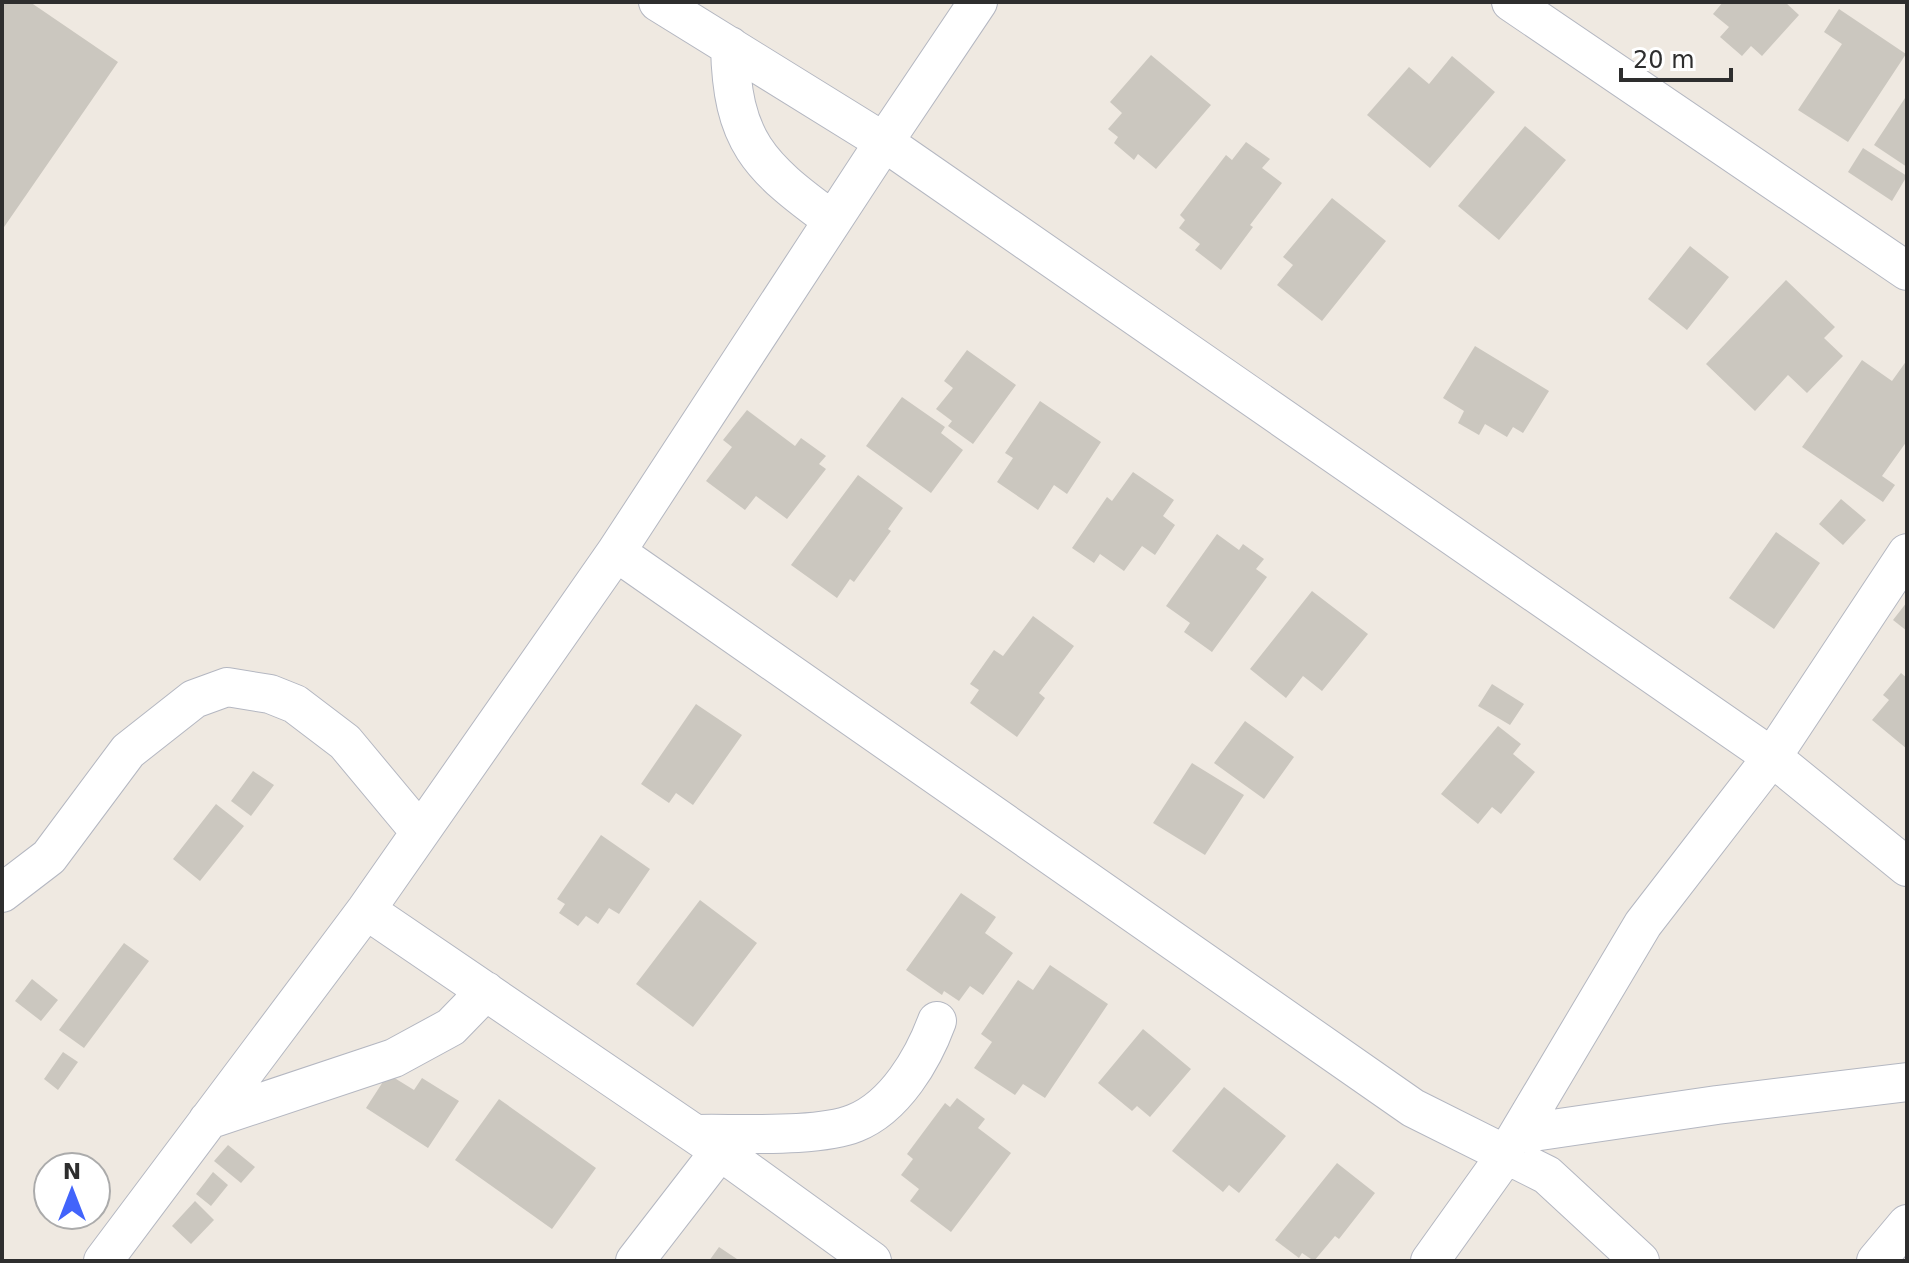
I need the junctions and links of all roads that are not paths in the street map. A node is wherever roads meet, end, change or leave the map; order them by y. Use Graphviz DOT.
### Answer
graph roads {
  1 [pos="658,2"];
  2 [pos="978,2"];
  3 [pos="1511,2"];
  4 [pos="730,46"];
  5 [pos="884,142"];
  6 [pos="832,220"];
  7 [pos="1907,271"];
  8 [pos="616,552"];
  9 [pos="1907,553"];
  10 [pos="1772,757"];
  11 [pos="420,832"];
  12 [pos="1907,867"];
  13 [pos="2,893"];
  14 [pos="366,910"];
  15 [pos="486,991"];
  16 [pos="937,1021"];
  17 [pos="1907,1082"];
  18 [pos="208,1120"];
  19 [pos="708,1143"];
  20 [pos="1512,1145"];
  21 [pos="1907,1224"];
  22 [pos="103,1261"];
  23 [pos="635,1261"];
  24 [pos="872,1261"];
  25 [pos="1430,1261"];
  26 [pos="1640,1261"];
  27 [pos="1876,1261"];
  1 -- 4 [label="street"];
  2 -- 5 [label="street"];
  3 -- 7 [label="street"];
  4 -- 5 [label="street"];
  4 -- 6 [label="street"];
  5 -- 6 [label="street"];
  5 -- 10 [label="street"];
  6 -- 8 [label="street"];
  8 -- 11 [label="street"];
  8 -- 20 [label="street"];
  9 -- 10 [label="street"];
  10 -- 12 [label="street"];
  10 -- 20 [label="street"];
  11 -- 13 [label="street"];
  11 -- 14 [label="street"];
  14 -- 15 [label="street"];
  14 -- 18 [label="street"];
  15 -- 18 [label="street"];
  15 -- 19 [label="street"];
  16 -- 19 [label="street"];
  17 -- 20 [label="street"];
  18 -- 22 [label="street"];
  19 -- 23 [label="street"];
  19 -- 24 [label="street"];
  20 -- 25 [label="street"];
  20 -- 26 [label="street"];
  21 -- 27 [label="street"];
}
